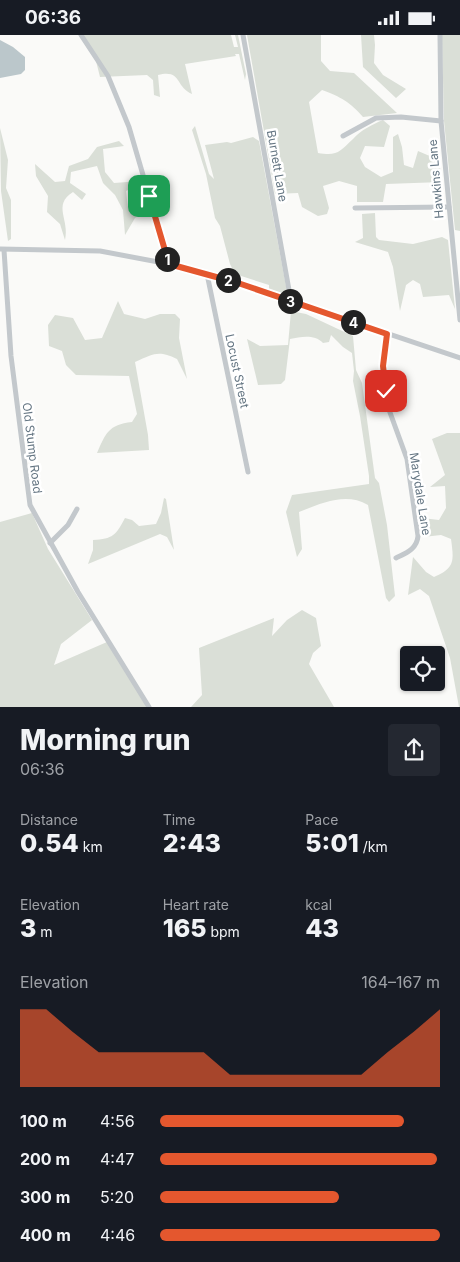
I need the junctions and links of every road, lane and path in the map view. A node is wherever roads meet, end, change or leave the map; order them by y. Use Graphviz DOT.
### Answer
graph roads {
  1 [pos="81,35"];
  2 [pos="242,35"];
  3 [pos="440,35"];
  4 [pos="441,121"];
  5 [pos="343,136"];
  6 [pos="449,207"];
  7 [pos="354,208"];
  8 [pos="2,249"];
  9 [pos="169,264"];
  10 [pos="207,273"];
  11 [pos="291,301"];
  12 [pos="460,320"];
  13 [pos="387,334"];
  14 [pos="460,358"];
  15 [pos="248,472"];
  16 [pos="77,509"];
  17 [pos="50,543"];
  18 [pos="396,558"];
  19 [pos="150,707"];
  1 -- 9 [label="street"];
  2 -- 11 [label="street, Burnett Lane"];
  3 -- 4 [label="street, Hawkins Lane"];
  4 -- 5 [label="street"];
  4 -- 6 [label="street, Hawkins Lane"];
  6 -- 7 [label="street"];
  6 -- 12 [label="street, Hawkins Lane"];
  8 -- 9 [label="street"];
  8 -- 17 [label="street, Old Stump Road"];
  9 -- 10 [label="street"];
  10 -- 11 [label="street"];
  10 -- 15 [label="street, Locust Street"];
  11 -- 13 [label="street"];
  13 -- 14 [label="street"];
  13 -- 18 [label="street, Marydale Lane"];
  16 -- 17 [label="street"];
  17 -- 19 [label="street, Old Stump Road"];
}
